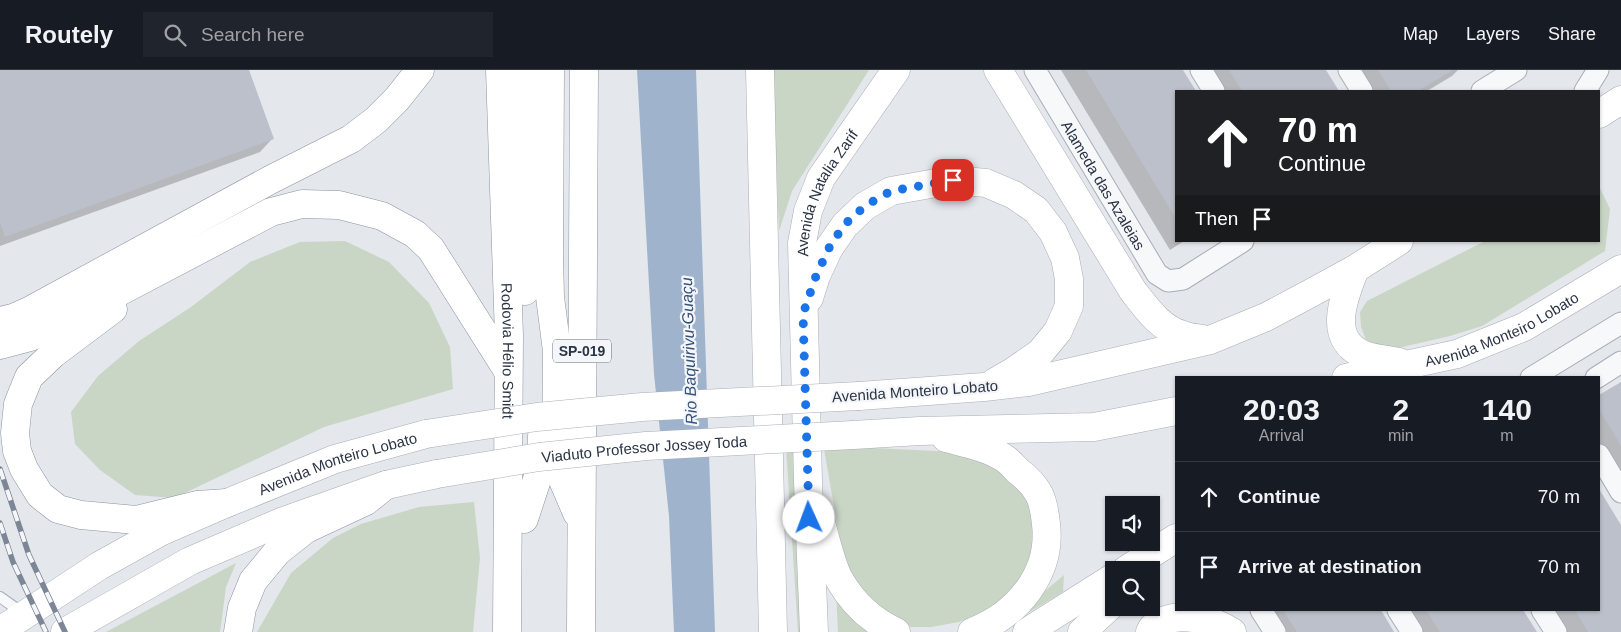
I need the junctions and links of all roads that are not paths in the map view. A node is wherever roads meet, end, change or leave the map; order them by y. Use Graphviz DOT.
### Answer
graph roads {
  1 [pos="420,70"];
  2 [pos="500,70"];
  3 [pos="527,70"];
  4 [pos="550,70"];
  5 [pos="584,70"];
  6 [pos="760,70"];
  7 [pos="896,70"];
  8 [pos="998,70"];
  9 [pos="1035,70"];
  10 [pos="1201,70"];
  11 [pos="1349,70"];
  12 [pos="1516,70"];
  13 [pos="1598,70"];
  14 [pos="1213,90"];
  15 [pos="1361,90"];
  16 [pos="1484,90"];
  17 [pos="1585,90"];
  18 [pos="1621,100"];
  19 [pos="1600,113"];
  20 [pos="1241,242"];
  21 [pos="1397,242"];
  22 [pos="194,252"];
  23 [pos="1355,269"];
  24 [pos="1621,269"];
  25 [pos="550,297"];
  26 [pos="803,314"];
  27 [pos="0,321"];
  28 [pos="1621,323"];
  29 [pos="1524,327"];
  30 [pos="1210,340"];
  31 [pos="0,345"];
  32 [pos="1621,362"];
  33 [pos="1415,364"];
  34 [pos="508,371"];
  35 [pos="1356,376"];
  36 [pos="1445,376"];
  37 [pos="1534,376"];
  38 [pos="1599,376"];
  39 [pos="984,387"];
  40 [pos="1175,411"];
  41 [pos="920,431"];
  42 [pos="1600,457"];
  43 [pos="808,481"];
  44 [pos="386,485"];
  45 [pos="1621,492"];
  46 [pos="228,502"];
  47 [pos="524,519"];
  48 [pos="582,523"];
  49 [pos="1175,539"];
  50 [pos="1175,553"];
  51 [pos="1140,561"];
  52 [pos="1160,564"];
  53 [pos="1105,583"];
  54 [pos="0,597"];
  55 [pos="1105,610"];
  56 [pos="1262,611"];
  57 [pos="1399,611"];
  58 [pos="1543,611"];
  59 [pos="1188,613"];
  60 [pos="25,615"];
  61 [pos="0,631"];
  62 [pos="65,632"];
  63 [pos="238,632"];
  64 [pos="507,632"];
  65 [pos="526,632"];
  66 [pos="581,632"];
  67 [pos="773,632"];
  68 [pos="814,632"];
  69 [pos="896,632"];
  70 [pos="972,632"];
  71 [pos="1027,632"];
  72 [pos="1082,632"];
  73 [pos="1150,632"];
  74 [pos="1232,632"];
  75 [pos="1275,632"];
  76 [pos="1412,632"];
  77 [pos="1556,632"];
  1 -- 27 [label="main road"];
  2 -- 34 [label="main road, Rodovia Hélio Smidt"];
  3 -- 47 [label="main road, Rodovia Hélio Smidt"];
  4 -- 25 [label="main road"];
  5 -- 48 [label="main road, SP-019"];
  6 -- 67 [label="main road"];
  7 -- 26 [label="main road, Avenida Natalia Zarif"];
  8 -- 30 [label="main road"];
  9 -- 20 [label="street, Alameda das Azaleias"];
  10 -- 14 [label="street"];
  11 -- 15 [label="street"];
  12 -- 16 [label="street"];
  13 -- 17 [label="street"];
  18 -- 19 [label="main road"];
  21 -- 23 [label="main road, Avenida Monteiro Lobato"];
  22 -- 31 [label="main road"];
  22 -- 34 [label="main road"];
  22 -- 46 [label="main road"];
  23 -- 30 [label="main road, Avenida Monteiro Lobato"];
  23 -- 33 [label="main road"];
  24 -- 29 [label="main road, Avenida Monteiro Lobato"];
  25 -- 47 [label="main road"];
  25 -- 48 [label="main road"];
  26 -- 39 [label="main road"];
  26 -- 43 [label="main road, Avenida Natalia Zarif"];
  28 -- 37 [label="street"];
  29 -- 33 [label="main road, Avenida Monteiro Lobato"];
  29 -- 36 [label="main road"];
  30 -- 39 [label="main road, Avenida Monteiro Lobato"];
  32 -- 38 [label="street"];
  33 -- 35 [label="main road, Avenida Monteiro Lobato"];
  34 -- 64 [label="main road, Rodovia Hélio Smidt"];
  39 -- 46 [label="main road, Avenida Monteiro Lobato, bridge"];
  40 -- 41 [label="main road"];
  41 -- 44 [label="main road, Viaduto Professor Jossey Toda, bridge"];
  41 -- 70 [label="main road"];
  42 -- 45 [label="street"];
  43 -- 68 [label="main road, Avenida Natalia Zarif"];
  43 -- 69 [label="main road"];
  44 -- 62 [label="main road"];
  44 -- 63 [label="main road"];
  46 -- 60 [label="main road, Avenida Monteiro Lobato"];
  47 -- 65 [label="main road, Rodovia Hélio Smidt"];
  48 -- 66 [label="main road, SP-019"];
  49 -- 51 [label="main road"];
  50 -- 52 [label="main road"];
  53 -- 71 [label="main road"];
  54 -- 60 [label="lane"];
  55 -- 72 [label="main road"];
  56 -- 75 [label="street"];
  57 -- 76 [label="street"];
  58 -- 77 [label="street"];
  59 -- 73 [label="main road"];
  59 -- 74 [label="main road"];
  60 -- 61 [label="main road, Avenida Monteiro Lobato"];
}
